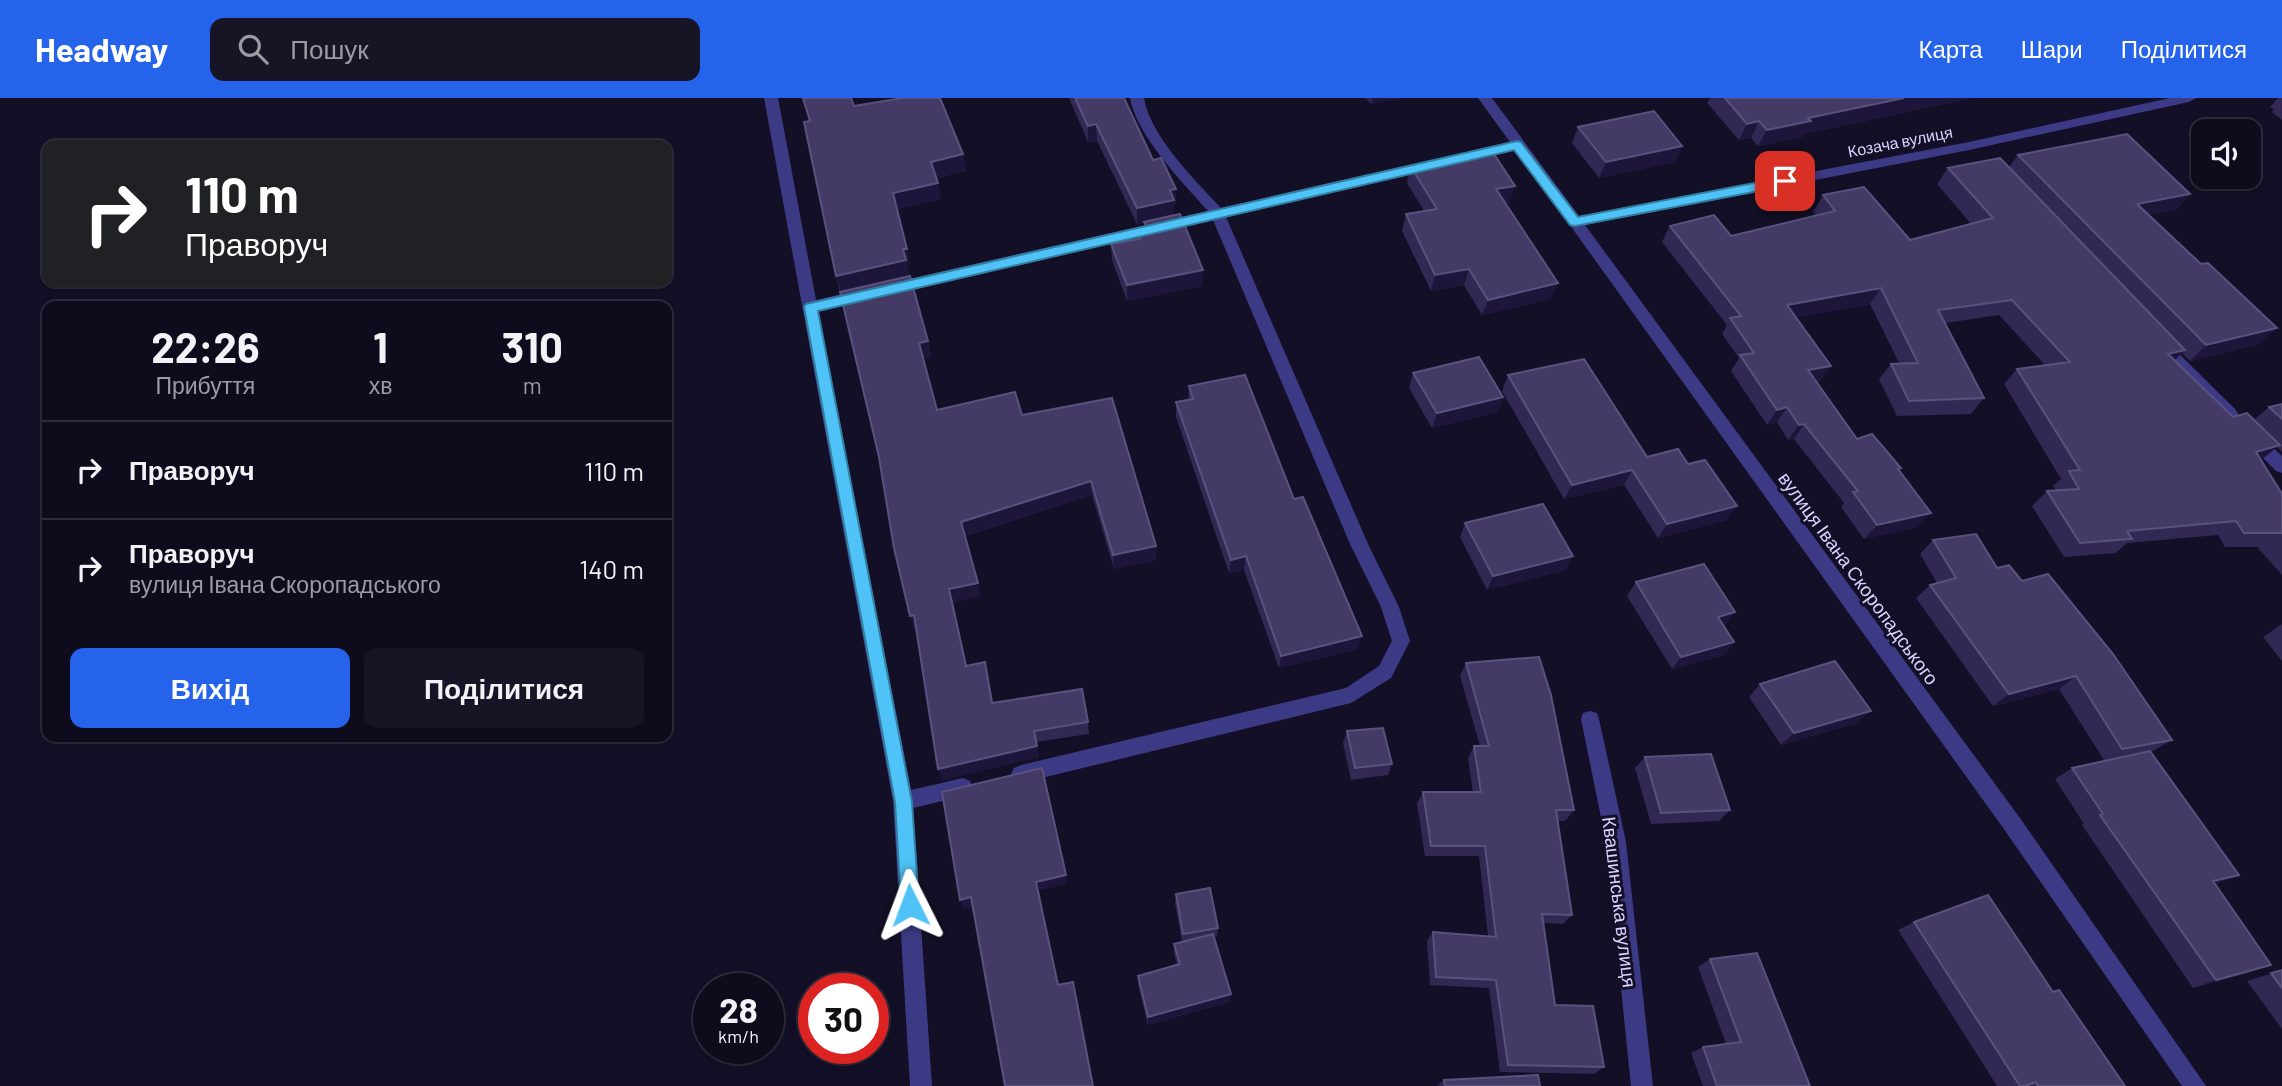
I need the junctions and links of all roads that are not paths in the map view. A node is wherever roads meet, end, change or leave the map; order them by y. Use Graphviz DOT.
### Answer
graph roads {
  1 [pos="771,98"];
  2 [pos="1138,98"];
  3 [pos="1485,98"];
  4 [pos="2189,98"];
  5 [pos="1517,145"];
  6 [pos="1969,146"];
  7 [pos="1986,160"];
  8 [pos="1218,214"];
  9 [pos="1575,222"];
  10 [pos="810,307"];
  11 [pos="2150,334"];
  12 [pos="2282,466"];
  13 [pos="1590,719"];
  14 [pos="903,802"];
  15 [pos="921,1086"];
  16 [pos="1642,1086"];
  17 [pos="2194,1086"];
  1 -- 10 [label="street"];
  2 -- 8 [label="street"];
  3 -- 5 [label="street, вулиця Івана Скоропадського"];
  4 -- 6 [label="street, Козача вулиця"];
  5 -- 8 [label="street"];
  5 -- 9 [label="street, вулиця Івана Скоропадського"];
  6 -- 7 [label="street"];
  6 -- 9 [label="street, Козача вулиця"];
  8 -- 10 [label="street"];
  8 -- 14 [label="street"];
  9 -- 17 [label="street, вулиця Івана Скоропадського"];
  10 -- 14 [label="street"];
  11 -- 12 [label="street"];
  13 -- 16 [label="street, Квашинська вулиця"];
  14 -- 15 [label="street"];
}
